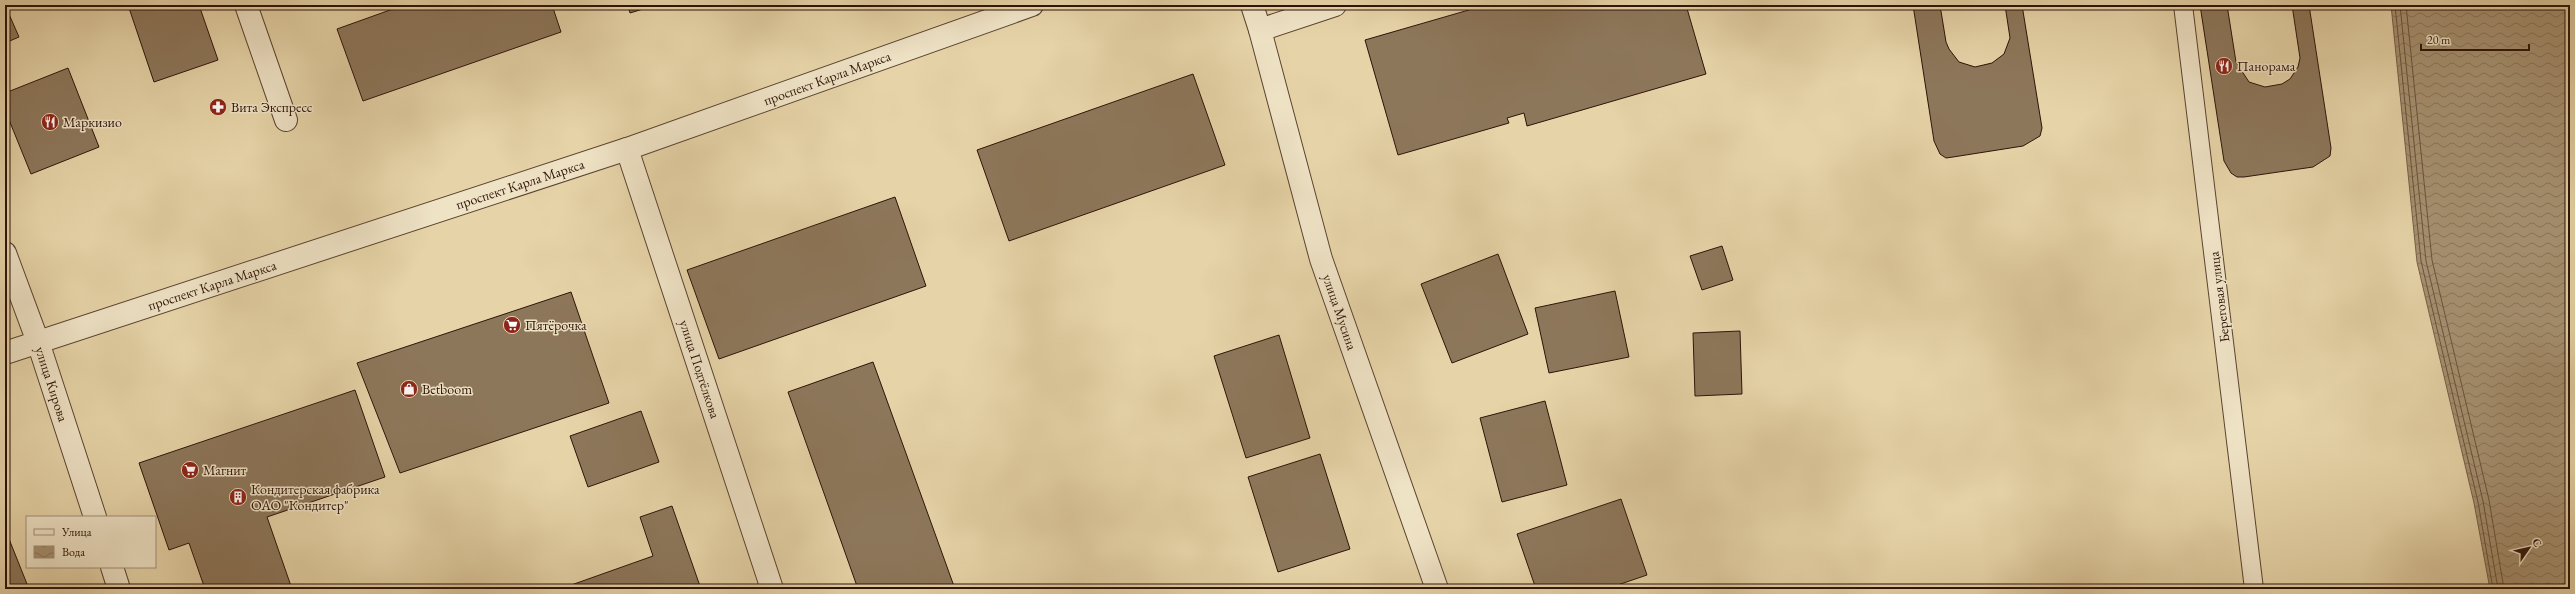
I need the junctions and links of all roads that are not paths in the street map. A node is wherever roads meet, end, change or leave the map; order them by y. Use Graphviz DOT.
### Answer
graph roads {
  1 [pos="246,5"];
  2 [pos="1032,5"];
  3 [pos="1252,5"];
  4 [pos="1335,5"];
  5 [pos="2183,5"];
  6 [pos="1260,30"];
  7 [pos="286,120"];
  8 [pos="627,149"];
  9 [pos="5,253"];
  10 [pos="38,342"];
  11 [pos="5,353"];
  12 [pos="95,516"];
  13 [pos="112,568"];
  14 [pos="119,589"];
  15 [pos="772,589"];
  16 [pos="1437,589"];
  17 [pos="2254,589"];
  1 -- 7 [label="street"];
  2 -- 8 [label="street, проспект Карла Маркса"];
  3 -- 6 [label="street, улица Мусина"];
  4 -- 6 [label="street"];
  5 -- 17 [label="lane, Береговая улица"];
  6 -- 16 [label="street, улица Мусина"];
  8 -- 10 [label="street, проспект Карла Маркса"];
  8 -- 15 [label="street, улица Подтёлкова"];
  9 -- 10 [label="street, улица Кирова"];
  10 -- 11 [label="street, проспект Карла Маркса"];
  10 -- 12 [label="street, улица Кирова"];
  13 -- 14 [label="street"];
}
